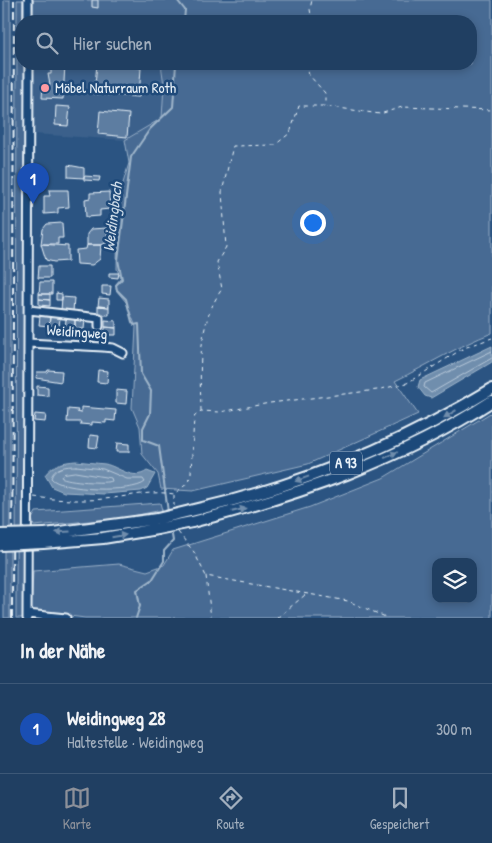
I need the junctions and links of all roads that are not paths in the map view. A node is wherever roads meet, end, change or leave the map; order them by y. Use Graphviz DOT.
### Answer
graph roads {
  1 [pos="28,0"];
  2 [pos="28,15"];
  3 [pos="28,70"];
  4 [pos="29,310"];
  5 [pos="99,326"];
  6 [pos="28,343"];
  7 [pos="123,353"];
  8 [pos="492,389"];
  9 [pos="492,401"];
  10 [pos="157,524"];
  11 [pos="0,535"];
  12 [pos="44,538"];
  13 [pos="0,546"];
  14 [pos="27,616"];
  15 [pos="66,618"];
  1 -- 2 [label="street"];
  3 -- 4 [label="street, Weidingweg"];
  4 -- 5 [label="street, Weidingweg"];
  4 -- 6 [label="street, Weidingweg"];
  6 -- 7 [label="street, Weidingweg"];
  6 -- 14 [label="street, Weidingweg"];
  8 -- 10 [label="highway, A 93, one-way, bridge"];
  10 -- 9 [label="highway, A 93, one-way, bridge"];
  10 -- 12 [label="highway, A 93"];
  11 -- 12 [label="highway, A 93, bridge"];
  12 -- 13 [label="highway, A 93, bridge"];
  14 -- 15 [label="street, Weidingweg"];
}
